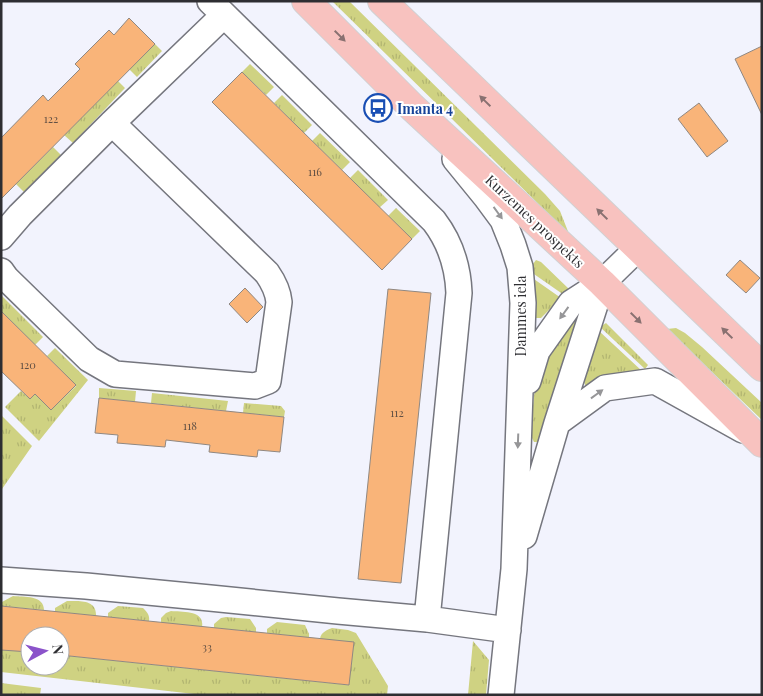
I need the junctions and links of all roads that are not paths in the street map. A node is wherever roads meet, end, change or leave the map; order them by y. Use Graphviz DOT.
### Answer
graph roads {
  1 [pos="306,1"];
  2 [pos="382,1"];
  3 [pos="217,8"];
  4 [pos="412,107"];
  5 [pos="112,123"];
  6 [pos="1,237"];
  7 [pos="638,248"];
  8 [pos="1,271"];
  9 [pos="602,283"];
  10 [pos="762,367"];
  11 [pos="519,410"];
  12 [pos="557,423"];
  13 [pos="759,440"];
  14 [pos="514,569"];
  15 [pos="1,580"];
  16 [pos="427,619"];
  17 [pos="508,630"];
  18 [pos="501,695"];
  1 -- 4 [label="main road, Kurzemes prospekts, one-way"];
  7 -- 2 [label="main road, one-way"];
  3 -- 5 [label="street"];
  3 -- 16 [label="street"];
  4 -- 9 [label="main road, Kurzemes prospekts"];
  4 -- 11 [label="street, Dammes iela, one-way"];
  5 -- 6 [label="street"];
  5 -- 8 [label="street"];
  7 -- 9 [label="street, Dammes iela"];
  10 -- 7 [label="main road, one-way"];
  9 -- 11 [label="street, Dammes iela, one-way"];
  9 -- 12 [label="street, Dammes iela"];
  9 -- 13 [label="main road, Kurzemes prospekts, one-way"];
  11 -- 14 [label="street, Dammes iela, one-way"];
  12 -- 13 [label="street, one-way"];
  12 -- 14 [label="street, Dammes iela"];
  14 -- 17 [label="street, Dammes iela"];
  15 -- 16 [label="street"];
  16 -- 17 [label="street"];
  17 -- 18 [label="street, Dammes iela"];
}
